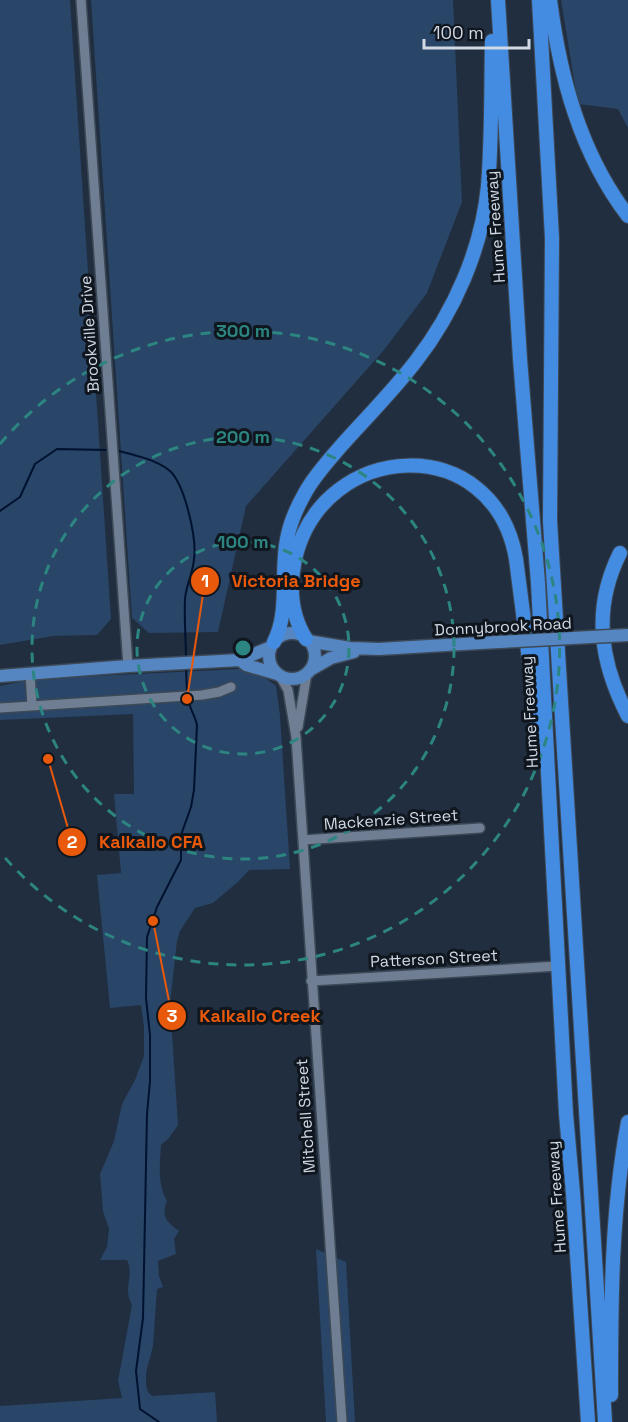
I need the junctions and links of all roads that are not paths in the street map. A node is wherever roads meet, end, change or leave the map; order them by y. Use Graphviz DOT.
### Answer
graph roads {
  1 [pos="81,0"];
  2 [pos="496,0"];
  3 [pos="539,0"];
  4 [pos="550,0"];
  5 [pos="628,216"];
  6 [pos="620,553"];
  7 [pos="628,635"];
  8 [pos="307,640"];
  9 [pos="272,645"];
  10 [pos="379,649"];
  11 [pos="240,660"];
  12 [pos="128,666"];
  13 [pos="308,671"];
  14 [pos="27,674"];
  15 [pos="279,675"];
  16 [pos="0,678"];
  17 [pos="231,687"];
  18 [pos="32,706"];
  19 [pos="0,708"];
  20 [pos="628,716"];
  21 [pos="296,737"];
  22 [pos="551,817"];
  23 [pos="480,828"];
  24 [pos="303,840"];
  25 [pos="558,966"];
  26 [pos="311,981"];
  27 [pos="628,1122"];
  28 [pos="342,1422"];
  29 [pos="588,1422"];
  30 [pos="605,1422"];
  31 [pos="612,1422"];
  1 -- 12 [label="street, Brookville Drive"];
  2 -- 9 [label="highway"];
  2 -- 22 [label="highway, Hume Freeway"];
  3 -- 30 [label="highway, Hume Freeway"];
  4 -- 5 [label="highway"];
  6 -- 20 [label="highway"];
  7 -- 10 [label="main road, Donnybrook Road, bridge"];
  8 -- 9 [label="main road"];
  8 -- 10 [label="main road, Donnybrook Road"];
  8 -- 13 [label="main road"];
  8 -- 22 [label="highway"];
  9 -- 11 [label="main road"];
  9 -- 15 [label="main road"];
  10 -- 13 [label="main road, Donnybrook Road"];
  11 -- 12 [label="main road"];
  11 -- 15 [label="main road"];
  12 -- 14 [label="main road"];
  13 -- 15 [label="main road"];
  13 -- 21 [label="street, Mitchell Street"];
  14 -- 16 [label="main road"];
  14 -- 18 [label="street"];
  15 -- 21 [label="street, Mitchell Street"];
  17 -- 18 [label="street"];
  18 -- 19 [label="street"];
  21 -- 24 [label="street, Mitchell Street"];
  22 -- 25 [label="highway, Hume Freeway"];
  23 -- 24 [label="street, Mackenzie Street"];
  24 -- 26 [label="street, Mitchell Street"];
  25 -- 26 [label="street, Patterson Street"];
  25 -- 29 [label="highway, Hume Freeway"];
  26 -- 28 [label="street, Mitchell Street"];
  27 -- 31 [label="highway"];
}
